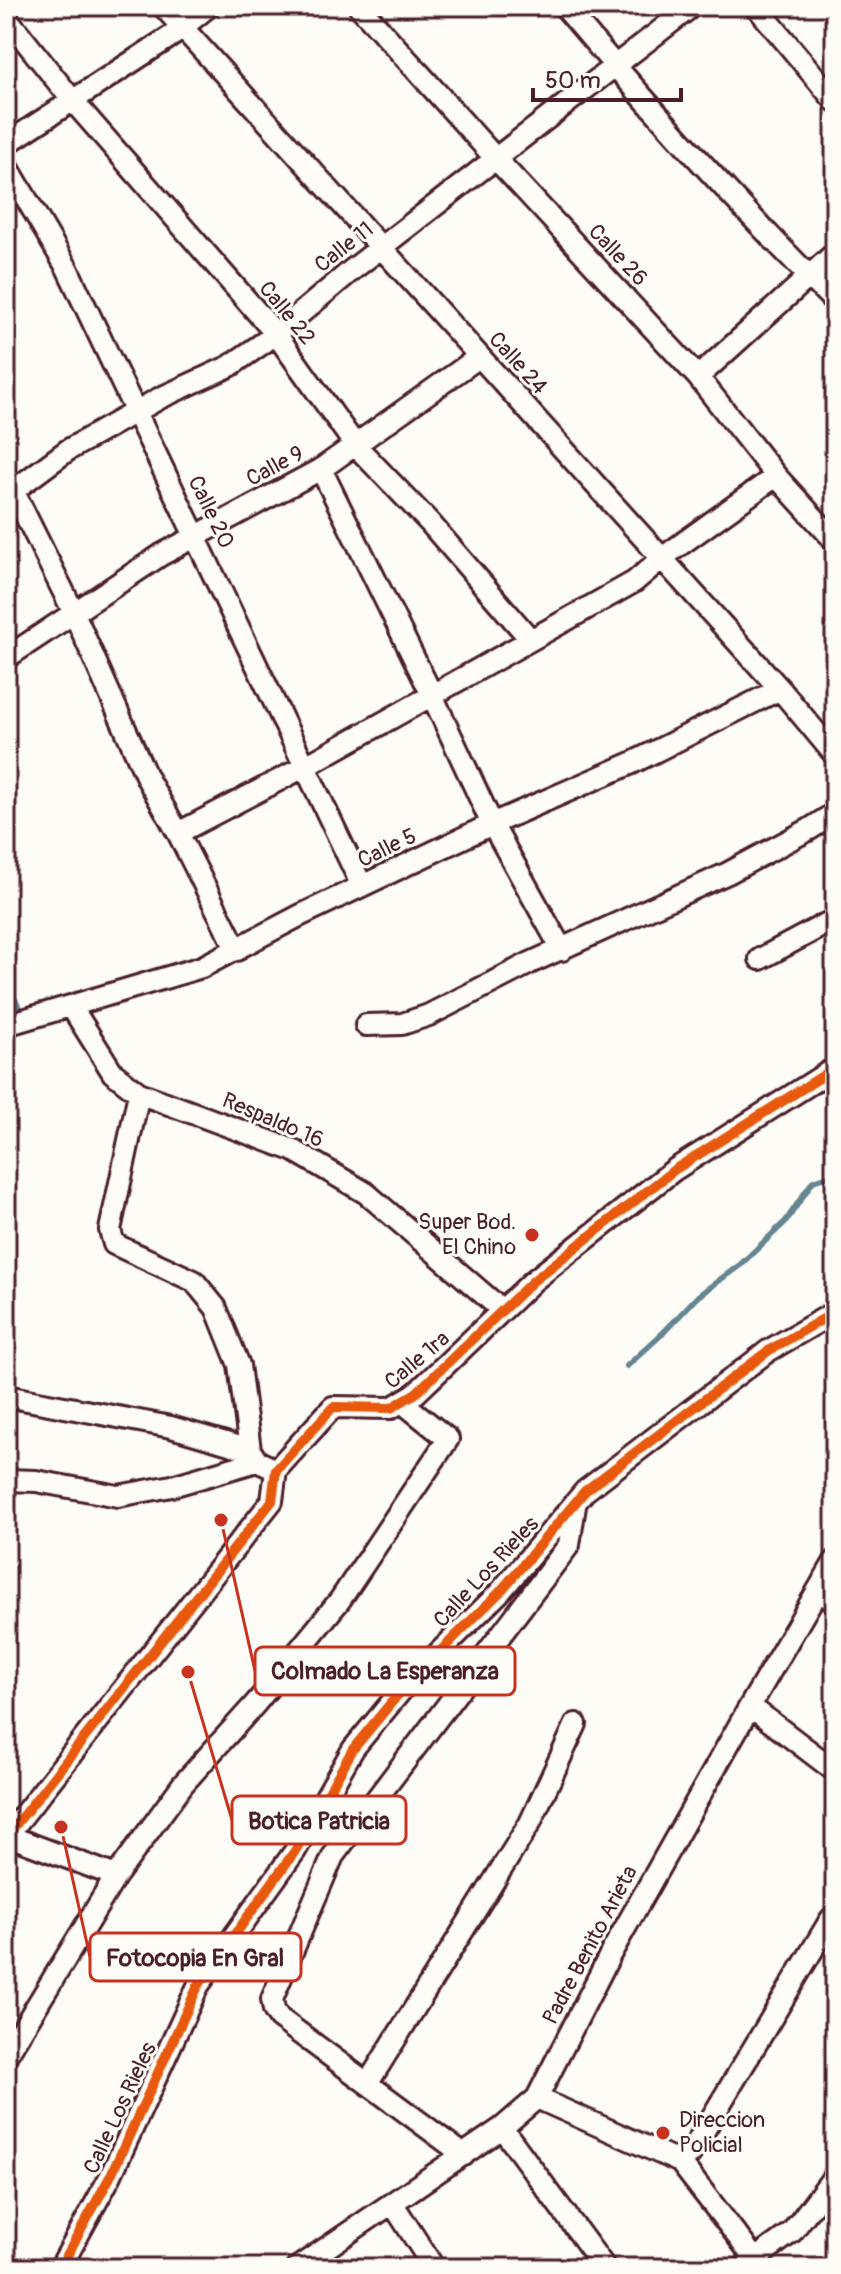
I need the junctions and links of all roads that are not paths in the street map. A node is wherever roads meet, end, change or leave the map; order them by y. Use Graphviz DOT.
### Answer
graph roads {
  1 [pos="163,6"];
  2 [pos="209,6"];
  3 [pos="359,6"];
  4 [pos="564,6"];
  5 [pos="692,6"];
  6 [pos="756,6"];
  7 [pos="6,17"];
  8 [pos="183,27"];
  9 [pos="615,67"];
  10 [pos="73,101"];
  11 [pos="835,101"];
  12 [pos="6,144"];
  13 [pos="496,159"];
  14 [pos="6,164"];
  15 [pos="382,247"];
  16 [pos="835,253"];
  17 [pos="808,276"];
  18 [pos="835,302"];
  19 [pos="276,334"];
  20 [pos="479,357"];
  21 [pos="698,377"];
  22 [pos="136,413"];
  23 [pos="355,445"];
  24 [pos="321,469"];
  25 [pos="776,476"];
  26 [pos="8,488"];
  27 [pos="832,530"];
  28 [pos="196,536"];
  29 [pos="662,558"];
  30 [pos="74,613"];
  31 [pos="530,639"];
  32 [pos="6,658"];
  33 [pos="780,689"];
  34 [pos="432,695"];
  35 [pos="835,755"];
  36 [pos="304,767"];
  37 [pos="835,813"];
  38 [pos="492,824"];
  39 [pos="178,833"];
  40 [pos="362,886"];
  41 [pos="835,919"];
  42 [pos="237,950"];
  43 [pos="562,950"];
  44 [pos="760,959"];
  45 [pos="71,1006"];
  46 [pos="6,1025"];
  47 [pos="366,1025"];
  48 [pos="835,1068"];
  49 [pos="139,1093"];
  50 [pos="502,1310"];
  51 [pos="835,1312"];
  52 [pos="6,1396"];
  53 [pos="402,1402"];
  54 [pos="261,1460"];
  55 [pos="6,1480"];
  56 [pos="575,1506"];
  57 [pos="835,1561"];
  58 [pos="827,1596"];
  59 [pos="750,1706"];
  60 [pos="576,1724"];
  61 [pos="835,1771"];
  62 [pos="6,1836"];
  63 [pos="116,1876"];
  64 [pos="831,1919"];
  65 [pos="6,2056"];
  66 [pos="368,2083"];
  67 [pos="537,2098"];
  68 [pos="502,2128"];
  69 [pos="464,2155"];
  70 [pos="680,2162"];
  71 [pos="835,2175"];
  72 [pos="393,2204"];
  73 [pos="749,2264"];
  74 [pos="60,2268"];
  75 [pos="297,2268"];
  76 [pos="434,2268"];
  77 [pos="605,2268"];
  1 -- 8 [label="street, Calle 24"];
  2 -- 8 [label="street"];
  3 -- 13 [label="street, Calle 26"];
  4 -- 9 [label="street"];
  5 -- 9 [label="street, Calle 11"];
  6 -- 11 [label="street"];
  7 -- 10 [label="street, Calle 22"];
  8 -- 10 [label="street"];
  8 -- 15 [label="street, Calle 24"];
  9 -- 13 [label="street, Calle 11"];
  9 -- 17 [label="street"];
  10 -- 12 [label="street"];
  10 -- 19 [label="street, Calle 22"];
  13 -- 15 [label="street, Calle 11"];
  13 -- 21 [label="street, Calle 26"];
  14 -- 22 [label="street, Calle 20"];
  15 -- 19 [label="street, Calle 11"];
  15 -- 20 [label="street, Calle 24"];
  16 -- 17 [label="street"];
  17 -- 18 [label="street"];
  17 -- 21 [label="street"];
  19 -- 22 [label="street, Calle 11"];
  19 -- 23 [label="street, Calle 22"];
  20 -- 23 [label="street, Calle 9"];
  20 -- 29 [label="street, Calle 24"];
  21 -- 25 [label="street, Calle 26"];
  22 -- 26 [label="street, Calle 11"];
  22 -- 28 [label="street, Calle 20"];
  23 -- 24 [label="street, Calle 9"];
  23 -- 31 [label="street, Calle 22"];
  24 -- 28 [label="street, Calle 9"];
  24 -- 34 [label="street"];
  25 -- 27 [label="street, Calle 26"];
  25 -- 29 [label="street"];
  26 -- 30 [label="street"];
  28 -- 30 [label="street, Calle 9"];
  28 -- 36 [label="street, Calle 20"];
  29 -- 31 [label="street"];
  29 -- 33 [label="street, Calle 24"];
  30 -- 32 [label="street, Calle 9"];
  30 -- 39 [label="street"];
  31 -- 34 [label="street"];
  33 -- 35 [label="street, Calle 24"];
  33 -- 38 [label="street, Calle 5"];
  34 -- 36 [label="street"];
  34 -- 38 [label="street"];
  36 -- 39 [label="street"];
  36 -- 40 [label="street, Calle 20"];
  37 -- 43 [label="street"];
  38 -- 40 [label="street, Calle 5"];
  38 -- 43 [label="street"];
  39 -- 42 [label="street"];
  40 -- 42 [label="street, Calle 5"];
  41 -- 44 [label="street"];
  42 -- 45 [label="street, Calle 5"];
  43 -- 47 [label="street"];
  45 -- 46 [label="street, Calle 5"];
  45 -- 49 [label="street, Respaldo 16"];
  48 -- 50 [label="street, Calle 1ra"];
  49 -- 50 [label="street, Respaldo 16"];
  49 -- 54 [label="street"];
  50 -- 53 [label="street, Calle 1ra"];
  51 -- 56 [label="street, Calle Los Rieles"];
  52 -- 54 [label="street"];
  53 -- 54 [label="street, Calle 1ra"];
  53 -- 63 [label="street"];
  54 -- 55 [label="street"];
  54 -- 62 [label="street, Calle 1ra"];
  56 -- 66 [label="street"];
  56 -- 74 [label="street, Calle Los Rieles"];
  57 -- 58 [label="street, Padre Benito Arieta"];
  58 -- 59 [label="street, Padre Benito Arieta"];
  59 -- 61 [label="street"];
  59 -- 67 [label="street, Padre Benito Arieta"];
  60 -- 66 [label="street"];
  62 -- 63 [label="street"];
  63 -- 65 [label="street"];
  64 -- 70 [label="street"];
  66 -- 69 [label="street"];
  67 -- 68 [label="street, Padre Benito Arieta"];
  67 -- 70 [label="street"];
  68 -- 69 [label="street, Padre Benito Arieta"];
  68 -- 77 [label="street"];
  69 -- 72 [label="street, Padre Benito Arieta"];
  70 -- 73 [label="street"];
  71 -- 73 [label="street"];
  72 -- 75 [label="street, Padre Benito Arieta"];
  72 -- 76 [label="street"];
}
